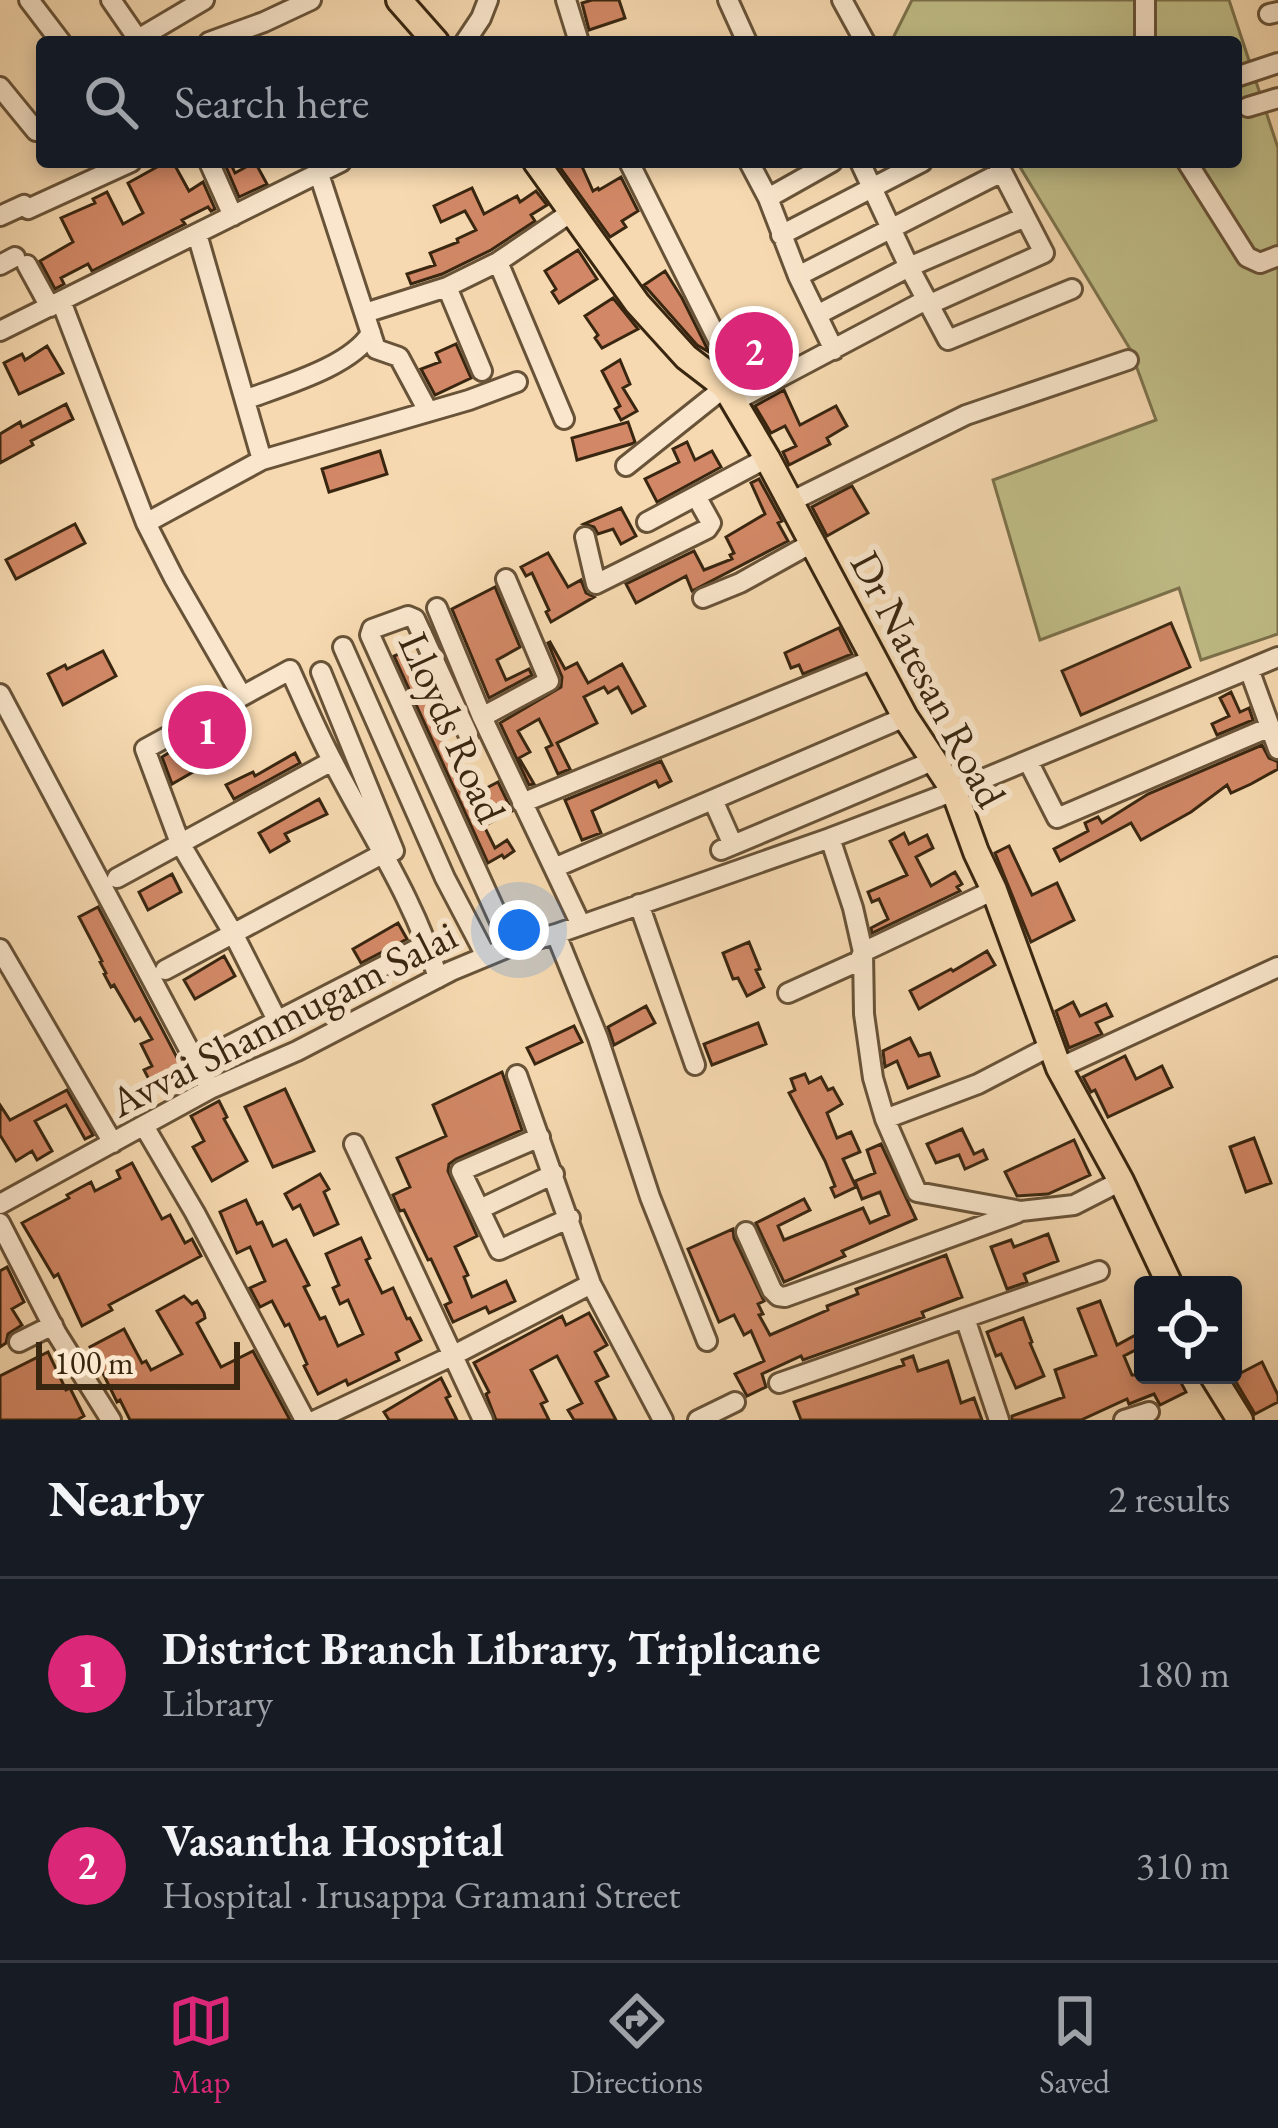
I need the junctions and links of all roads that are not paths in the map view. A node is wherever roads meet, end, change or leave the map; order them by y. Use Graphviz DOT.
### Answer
graph roads {
  1 [pos="29,0"];
  2 [pos="111,0"];
  3 [pos="204,0"];
  4 [pos="310,0"];
  5 [pos="399,0"];
  6 [pos="488,0"];
  7 [pos="566,0"];
  8 [pos="728,0"];
  9 [pos="842,0"];
  10 [pos="1145,0"];
  11 [pos="56,36"];
  12 [pos="136,36"];
  13 [pos="146,36"];
  14 [pos="226,36"];
  15 [pos="431,36"];
  16 [pos="469,36"];
  17 [pos="577,36"];
  18 [pos="744,36"];
  19 [pos="862,36"];
  20 [pos="1145,36"];
  21 [pos="1278,63"];
  22 [pos="1242,75"];
  23 [pos="0,88"];
  24 [pos="1278,98"];
  25 [pos="1248,106"];
  26 [pos="36,131"];
  27 [pos="118,168"];
  28 [pos="211,168"];
  29 [pos="330,168"];
  30 [pos="541,168"];
  31 [pos="632,168"];
  32 [pos="752,168"];
  33 [pos="821,168"];
  34 [pos="863,168"];
  35 [pos="911,168"];
  36 [pos="997,168"];
  37 [pos="1000,168"];
  38 [pos="1191,168"];
  39 [pos="319,174"];
  40 [pos="874,188"];
  41 [pos="768,198"];
  42 [pos="573,211"];
  43 [pos="0,216"];
  44 [pos="233,216"];
  45 [pos="1025,218"];
  46 [pos="892,227"];
  47 [pos="197,234"];
  48 [pos="781,236"];
  49 [pos="1278,256"];
  50 [pos="14,262"];
  51 [pos="498,262"];
  52 [pos="909,267"];
  53 [pos="798,276"];
  54 [pos="448,287"];
  55 [pos="1072,289"];
  56 [pos="927,302"];
  57 [pos="56,304"];
  58 [pos="817,315"];
  59 [pos="368,323"];
  60 [pos="0,332"];
  61 [pos="834,350"];
  62 [pos="1128,360"];
  63 [pos="482,371"];
  64 [pos="517,382"];
  65 [pos="730,394"];
  66 [pos="245,400"];
  67 [pos="428,411"];
  68 [pos="564,419"];
  69 [pos="767,458"];
  70 [pos="262,460"];
  71 [pos="626,466"];
  72 [pos="696,496"];
  73 [pos="790,502"];
  74 [pos="647,522"];
  75 [pos="146,524"];
  76 [pos="585,537"];
  77 [pos="812,543"];
  78 [pos="506,579"];
  79 [pos="704,598"];
  80 [pos="437,608"];
  81 [pos="343,646"];
  82 [pos="1278,657"];
  83 [pos="874,659"];
  84 [pos="1249,669"];
  85 [pos="321,672"];
  86 [pos="242,696"];
  87 [pos="2,706"];
  88 [pos="905,716"];
  89 [pos="482,717"];
  90 [pos="1270,727"];
  91 [pos="468,734"];
  92 [pos="1278,748"];
  93 [pos="332,760"];
  94 [pos="935,760"];
  95 [pos="1028,761"];
  96 [pos="954,791"];
  97 [pos="712,800"];
  98 [pos="522,803"];
  99 [pos="830,838"];
  100 [pos="180,843"];
  101 [pos="384,853"];
  102 [pos="554,868"];
  103 [pos="117,878"];
  104 [pos="994,890"];
  105 [pos="639,904"];
  106 [pos="580,925"];
  107 [pos="232,934"];
  108 [pos="556,934"];
  109 [pos="511,946"];
  110 [pos="0,949"];
  111 [pos="417,949"];
  112 [pos="863,952"];
  113 [pos="486,956"];
  114 [pos="1278,967"];
  115 [pos="165,970"];
  116 [pos="444,974"];
  117 [pos="788,993"];
  118 [pos="278,1020"];
  119 [pos="1055,1057"];
  120 [pos="196,1063"];
  121 [pos="695,1065"];
  122 [pos="517,1075"];
  123 [pos="210,1089"];
  124 [pos="885,1119"];
  125 [pos="144,1126"];
  126 [pos="540,1137"];
  127 [pos="112,1143"];
  128 [pos="354,1144"];
  129 [pos="554,1174"];
  130 [pos="1121,1181"];
  131 [pos="0,1204"];
  132 [pos="479,1209"];
  133 [pos="1021,1211"];
  134 [pos="570,1218"];
  135 [pos="0,1223"];
  136 [pos="746,1232"];
  137 [pos="1099,1271"];
  138 [pos="1166,1276"];
  139 [pos="591,1284"];
  140 [pos="965,1318"];
  141 [pos="52,1325"];
  142 [pos="707,1340"];
  143 [pos="20,1342"];
  144 [pos="452,1356"];
  145 [pos="779,1383"];
  146 [pos="1218,1384"];
  147 [pos="735,1402"];
  148 [pos="1149,1412"];
  149 [pos="111,1420"];
  150 [pos="305,1420"];
  151 [pos="316,1420"];
  152 [pos="483,1420"];
  153 [pos="663,1420"];
  154 [pos="698,1420"];
  155 [pos="999,1420"];
  156 [pos="1124,1420"];
  157 [pos="1240,1420"];
  1 -- 11 [label="street"];
  2 -- 12 [label="street"];
  3 -- 13 [label="street"];
  4 -- 14 [label="street"];
  5 -- 15 [label="main road"];
  6 -- 16 [label="street"];
  7 -- 17 [label="street"];
  8 -- 18 [label="street"];
  9 -- 19 [label="street"];
  10 -- 20 [label="street"];
  21 -- 22 [label="street"];
  23 -- 26 [label="street"];
  24 -- 25 [label="street"];
  27 -- 43 [label="street"];
  28 -- 44 [label="street"];
  29 -- 39 [label="street"];
  30 -- 42 [label="main road, Dr Natesan Road"];
  31 -- 65 [label="street"];
  32 -- 41 [label="street"];
  33 -- 41 [label="street"];
  34 -- 40 [label="street"];
  35 -- 40 [label="street"];
  36 -- 46 [label="street"];
  37 -- 45 [label="street"];
  38 -- 49 [label="street"];
  39 -- 44 [label="street"];
  39 -- 59 [label="street"];
  40 -- 46 [label="street"];
  40 -- 48 [label="street"];
  41 -- 48 [label="street"];
  42 -- 51 [label="street"];
  42 -- 65 [label="main road, Dr Natesan Road"];
  44 -- 47 [label="street"];
  45 -- 52 [label="street"];
  45 -- 56 [label="street"];
  46 -- 52 [label="street"];
  46 -- 53 [label="street"];
  47 -- 57 [label="street"];
  47 -- 66 [label="street"];
  48 -- 53 [label="street"];
  50 -- 57 [label="street"];
  51 -- 54 [label="street"];
  51 -- 68 [label="street"];
  52 -- 56 [label="street"];
  52 -- 58 [label="street"];
  53 -- 58 [label="street"];
  54 -- 59 [label="street"];
  54 -- 63 [label="street"];
  55 -- 56 [label="street"];
  56 -- 61 [label="street"];
  57 -- 60 [label="street"];
  57 -- 75 [label="street"];
  58 -- 61 [label="street"];
  59 -- 66 [label="street"];
  59 -- 67 [label="street"];
  61 -- 65 [label="street"];
  62 -- 73 [label="street"];
  64 -- 67 [label="street"];
  65 -- 69 [label="main road, Dr Natesan Road"];
  65 -- 71 [label="street"];
  66 -- 70 [label="street"];
  67 -- 70 [label="street"];
  69 -- 72 [label="street"];
  69 -- 73 [label="main road, Dr Natesan Road"];
  70 -- 75 [label="street"];
  72 -- 74 [label="street"];
  72 -- 76 [label="street"];
  73 -- 77 [label="main road, Dr Natesan Road"];
  75 -- 86 [label="street"];
  77 -- 79 [label="street"];
  77 -- 83 [label="main road, Dr Natesan Road"];
  78 -- 89 [label="street"];
  80 -- 89 [label="street"];
  81 -- 113 [label="street"];
  82 -- 84 [label="street, Avvai Shanmugam Salai"];
  83 -- 88 [label="main road, Dr Natesan Road"];
  83 -- 98 [label="street"];
  84 -- 90 [label="street"];
  84 -- 95 [label="street, Avvai Shanmugam Salai"];
  85 -- 116 [label="street"];
  86 -- 93 [label="street"];
  86 -- 100 [label="street"];
  87 -- 120 [label="street"];
  88 -- 94 [label="main road, Dr Natesan Road"];
  88 -- 97 [label="street"];
  89 -- 98 [label="street"];
  90 -- 92 [label="street"];
  90 -- 95 [label="street"];
  91 -- 109 [label="street, Lloyds Road"];
  93 -- 100 [label="street"];
  93 -- 101 [label="street"];
  94 -- 96 [label="main road, Dr Natesan Road"];
  94 -- 97 [label="street"];
  95 -- 96 [label="street, Avvai Shanmugam Salai"];
  96 -- 99 [label="street, Avvai Shanmugam Salai"];
  96 -- 104 [label="main road, Dr Natesan Road"];
  97 -- 102 [label="street"];
  98 -- 102 [label="street"];
  99 -- 105 [label="street, Avvai Shanmugam Salai"];
  99 -- 112 [label="street"];
  100 -- 103 [label="street"];
  100 -- 107 [label="street"];
  101 -- 107 [label="street"];
  101 -- 116 [label="street"];
  102 -- 106 [label="street"];
  104 -- 112 [label="street"];
  104 -- 119 [label="main road, Dr Natesan Road"];
  105 -- 106 [label="street, Avvai Shanmugam Salai"];
  105 -- 121 [label="street"];
  106 -- 108 [label="street, Avvai Shanmugam Salai"];
  107 -- 115 [label="street"];
  107 -- 118 [label="street"];
  108 -- 109 [label="street, Avvai Shanmugam Salai"];
  108 -- 142 [label="street"];
  109 -- 113 [label="street, Avvai Shanmugam Salai"];
  110 -- 127 [label="street"];
  111 -- 118 [label="street"];
  112 -- 117 [label="street"];
  112 -- 124 [label="street"];
  113 -- 116 [label="street, Avvai Shanmugam Salai"];
  114 -- 119 [label="street"];
  116 -- 123 [label="street, Avvai Shanmugam Salai"];
  118 -- 120 [label="street"];
  119 -- 124 [label="street"];
  119 -- 130 [label="main road, Dr Natesan Road"];
  120 -- 123 [label="street"];
  122 -- 126 [label="street"];
  123 -- 125 [label="street, Avvai Shanmugam Salai"];
  124 -- 133 [label="street"];
  125 -- 127 [label="street, Avvai Shanmugam Salai"];
  125 -- 150 [label="street"];
  126 -- 129 [label="street"];
  126 -- 132 [label="street"];
  127 -- 131 [label="street, Avvai Shanmugam Salai"];
  128 -- 144 [label="street"];
  129 -- 132 [label="street"];
  129 -- 134 [label="street"];
  130 -- 133 [label="street"];
  130 -- 138 [label="main road, Dr Natesan Road"];
  132 -- 134 [label="street"];
  133 -- 136 [label="street"];
  134 -- 139 [label="street"];
  135 -- 141 [label="street"];
  137 -- 140 [label="street"];
  139 -- 144 [label="street"];
  139 -- 153 [label="street"];
  140 -- 145 [label="street"];
  140 -- 155 [label="street"];
  141 -- 143 [label="street"];
  141 -- 149 [label="street"];
  144 -- 151 [label="street"];
  144 -- 152 [label="street"];
  146 -- 157 [label="main road"];
  147 -- 154 [label="street"];
  148 -- 156 [label="street"];
}
